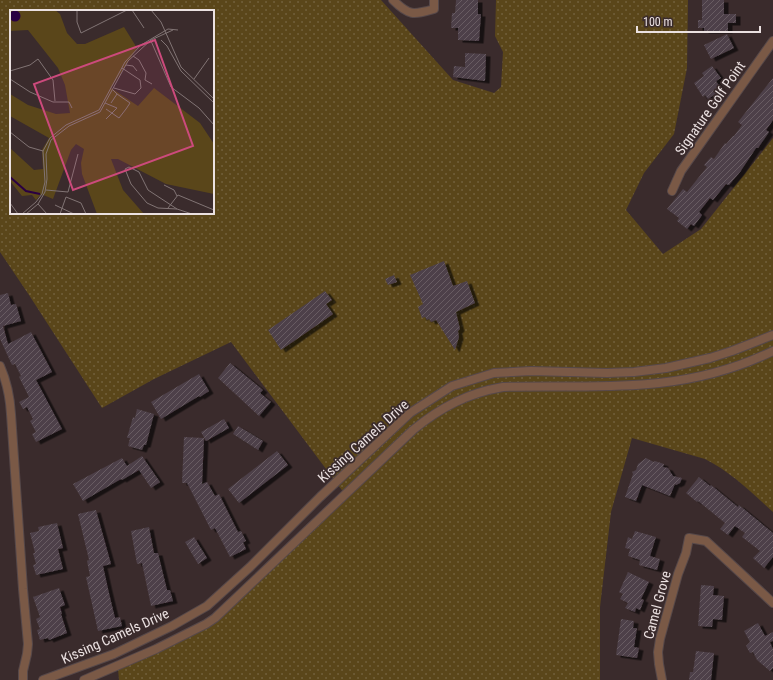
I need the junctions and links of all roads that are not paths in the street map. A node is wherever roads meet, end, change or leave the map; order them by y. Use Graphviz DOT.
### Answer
graph roads {
  1 [pos="393,0"];
  2 [pos="434,0"];
  3 [pos="773,41"];
  4 [pos="672,192"];
  5 [pos="773,335"];
  6 [pos="773,351"];
  7 [pos="0,366"];
  8 [pos="773,603"];
  9 [pos="23,680"];
  10 [pos="43,680"];
  11 [pos="84,680"];
  12 [pos="662,680"];
  1 -- 2 [label="street"];
  3 -- 4 [label="street, Signature Golf Point"];
  5 -- 10 [label="street, Kissing Camels Drive"];
  6 -- 11 [label="street, Kissing Camels Drive"];
  7 -- 9 [label="street"];
  8 -- 12 [label="street, Camel Grove"];
}
